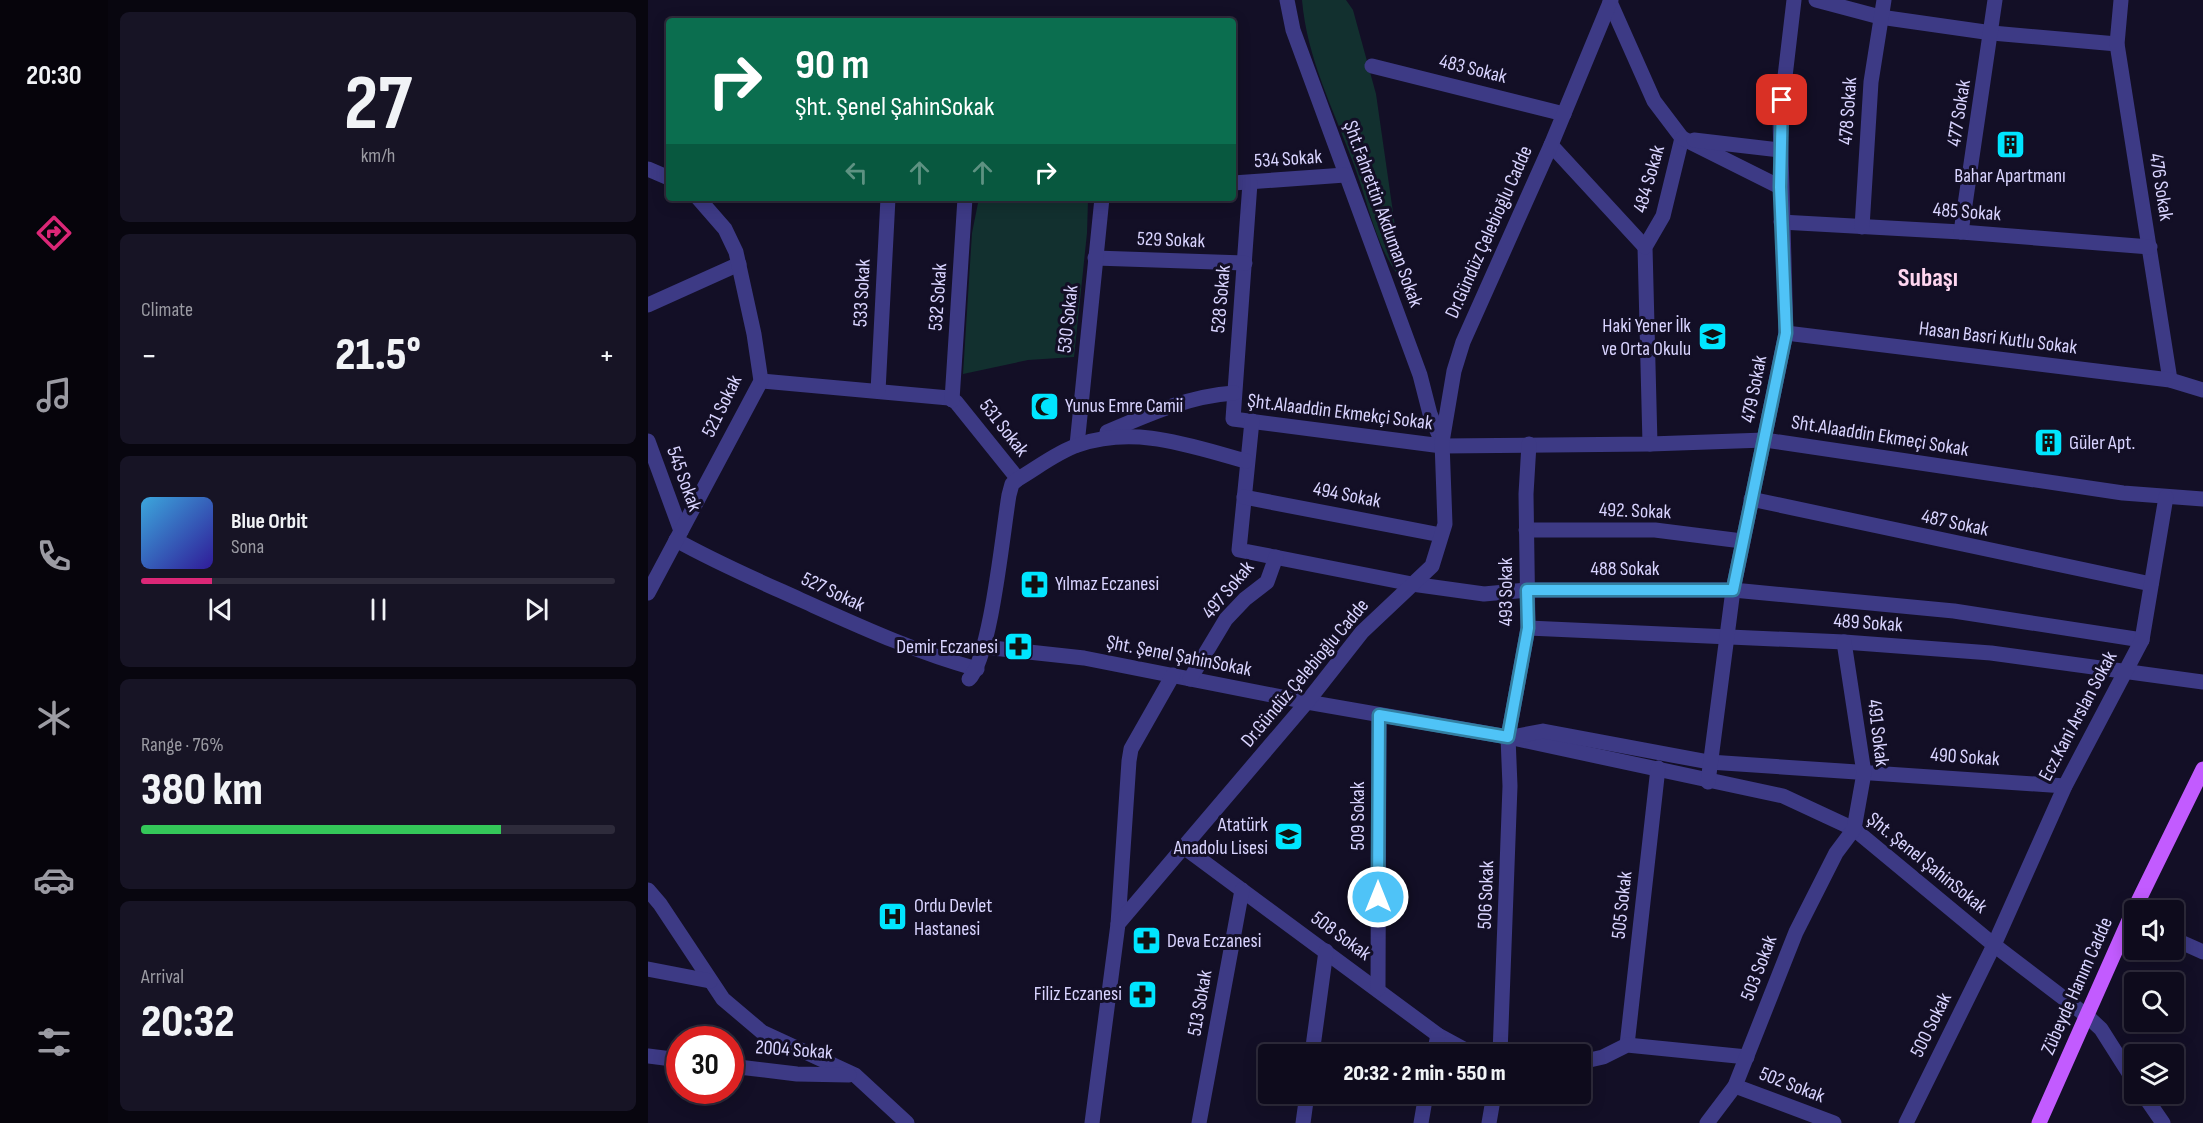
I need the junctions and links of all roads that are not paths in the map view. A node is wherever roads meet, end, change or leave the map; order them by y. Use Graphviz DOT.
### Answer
graph roads {
  1 [pos="1287,0"];
  2 [pos="1794,0"];
  3 [pos="1815,0"];
  4 [pos="1884,0"];
  5 [pos="1995,0"];
  6 [pos="2121,0"];
  7 [pos="1610,1"];
  8 [pos="1880,17"];
  9 [pos="1992,33"];
  10 [pos="2117,44"];
  11 [pos="1372,66"];
  12 [pos="1564,114"];
  13 [pos="1682,138"];
  14 [pos="1551,145"];
  15 [pos="1780,150"];
  16 [pos="648,169"];
  17 [pos="1346,175"];
  18 [pos="666,177"];
  19 [pos="1236,183"];
  20 [pos="1250,183"];
  21 [pos="1780,187"];
  22 [pos="701,201"];
  23 [pos="888,201"];
  24 [pos="965,201"];
  25 [pos="1102,201"];
  26 [pos="1781,222"];
  27 [pos="1862,227"];
  28 [pos="1961,232"];
  29 [pos="1645,247"];
  30 [pos="2150,247"];
  31 [pos="1095,258"];
  32 [pos="1245,263"];
  33 [pos="739,264"];
  34 [pos="648,305"];
  35 [pos="1786,333"];
  36 [pos="2170,380"];
  37 [pos="761,381"];
  38 [pos="2203,390"];
  39 [pos="878,391"];
  40 [pos="1234,393"];
  41 [pos="952,400"];
  42 [pos="1233,420"];
  43 [pos="1252,421"];
  44 [pos="1765,440"];
  45 [pos="648,441"];
  46 [pos="1442,444"];
  47 [pos="1529,444"];
  48 [pos="1650,444"];
  49 [pos="1077,445"];
  50 [pos="651,458"];
  51 [pos="1246,461"];
  52 [pos="1018,479"];
  53 [pos="1244,497"];
  54 [pos="2166,497"];
  55 [pos="1750,499"];
  56 [pos="2203,500"];
  57 [pos="1526,530"];
  58 [pos="1441,535"];
  59 [pos="679,536"];
  60 [pos="1742,541"];
  61 [pos="1276,557"];
  62 [pos="1412,584"];
  63 [pos="2151,584"];
  64 [pos="1527,590"];
  65 [pos="1733,590"];
  66 [pos="648,593"];
  67 [pos="1528,628"];
  68 [pos="1726,637"];
  69 [pos="2142,640"];
  70 [pos="1844,642"];
  71 [pos="983,647"];
  72 [pos="2127,671"];
  73 [pos="974,675"];
  74 [pos="1173,675"];
  75 [pos="1190,679"];
  76 [pos="2203,682"];
  77 [pos="1307,702"];
  78 [pos="1379,715"];
  79 [pos="1508,737"];
  80 [pos="1709,762"];
  81 [pos="1658,768"];
  82 [pos="2203,769"];
  83 [pos="1864,772"];
  84 [pos="1708,782"];
  85 [pos="2065,786"];
  86 [pos="1854,829"];
  87 [pos="1185,848"];
  88 [pos="648,890"];
  89 [pos="1242,890"];
  90 [pos="2141,900"];
  91 [pos="1118,924"];
  92 [pos="2124,937"];
  93 [pos="2184,943"];
  94 [pos="1994,945"];
  95 [pos="1326,951"];
  96 [pos="2203,952"];
  97 [pos="648,969"];
  98 [pos="710,981"];
  99 [pos="1378,989"];
  100 [pos="2087,1016"];
  101 [pos="1438,1035"];
  102 [pos="1313,1044"];
  103 [pos="1436,1044"];
  104 [pos="1455,1044"];
  105 [pos="1500,1044"];
  106 [pos="1627,1046"];
  107 [pos="648,1056"];
  108 [pos="1747,1057"];
  109 [pos="666,1058"];
  110 [pos="1591,1060"];
  111 [pos="2124,1065"];
  112 [pos="744,1068"];
  113 [pos="855,1075"];
  114 [pos="1735,1086"];
  115 [pos="1306,1104"];
  116 [pos="1424,1104"];
  117 [pos="1492,1104"];
  118 [pos="2150,1104"];
  119 [pos="907,1123"];
  120 [pos="1092,1123"];
  121 [pos="1199,1123"];
  122 [pos="1303,1123"];
  123 [pos="1420,1123"];
  124 [pos="1489,1123"];
  125 [pos="1707,1123"];
  126 [pos="1834,1123"];
  127 [pos="1906,1123"];
  128 [pos="2039,1123"];
  129 [pos="2163,1123"];
  1 -- 17 [label="street, Şht.Fahrettin Akduman Sokak"];
  2 -- 15 [label="street, 479 Sokak"];
  3 -- 8 [label="street"];
  4 -- 8 [label="street, 478 Sokak"];
  5 -- 9 [label="street, 477 Sokak"];
  6 -- 10 [label="street, 476 Sokak"];
  7 -- 12 [label="street, Dr.Gündüz Çelebioğlu Cadde"];
  7 -- 13 [label="street, 484 Sokak"];
  8 -- 9 [label="street"];
  8 -- 27 [label="street, 478 Sokak"];
  9 -- 10 [label="street"];
  9 -- 28 [label="street, 477 Sokak"];
  10 -- 30 [label="street, 476 Sokak"];
  11 -- 12 [label="street, 483 Sokak"];
  12 -- 14 [label="street, Dr.Gündüz Çelebioğlu Cadde"];
  13 -- 15 [label="street, 484 Sokak"];
  13 -- 21 [label="street, 484 Sokak"];
  13 -- 29 [label="street, 484 Sokak"];
  14 -- 29 [label="street"];
  14 -- 46 [label="street, Dr.Gündüz Çelebioğlu Cadde"];
  15 -- 21 [label="street, 479 Sokak"];
  16 -- 18 [label="street"];
  17 -- 20 [label="street, 534 Sokak"];
  17 -- 46 [label="street, Şht.Fahrettin Akduman Sokak"];
  19 -- 20 [label="street, 534 Sokak"];
  20 -- 32 [label="street, 528 Sokak"];
  21 -- 26 [label="street, 479 Sokak"];
  22 -- 33 [label="street, 521 Sokak"];
  23 -- 39 [label="street, 533 Sokak"];
  24 -- 41 [label="street, 532 Sokak"];
  25 -- 31 [label="street, 530 Sokak"];
  26 -- 27 [label="street, 485 Sokak"];
  26 -- 35 [label="street, 479 Sokak"];
  27 -- 28 [label="street, 485 Sokak"];
  28 -- 30 [label="street, 485 Sokak"];
  29 -- 48 [label="street"];
  30 -- 36 [label="street, 476 Sokak"];
  31 -- 32 [label="street, 529 Sokak"];
  31 -- 49 [label="street, 530 Sokak"];
  32 -- 40 [label="street, 528 Sokak"];
  33 -- 34 [label="street"];
  33 -- 37 [label="street, 521 Sokak"];
  35 -- 36 [label="street, Hasan Basri Kutlu Sokak"];
  35 -- 44 [label="street, 479 Sokak"];
  36 -- 38 [label="street, Hasan Basri Kutlu Sokak"];
  37 -- 39 [label="street, 531 Sokak"];
  37 -- 59 [label="street, 521 Sokak"];
  39 -- 41 [label="street, 531 Sokak"];
  40 -- 42 [label="street, 528 Sokak"];
  40 -- 49 [label="street, Şht.Alaaddin Ekmekçi Sokak"];
  41 -- 52 [label="street, 531 Sokak"];
  42 -- 43 [label="street, Şht.Alaaddin Ekmekçi Sokak"];
  43 -- 46 [label="street, Şht.Alaaddin Ekmekçi Sokak"];
  43 -- 51 [label="street, 488 Sokak"];
  44 -- 48 [label="street, Sht.Alaaddin Ekmeçi Sokak"];
  44 -- 54 [label="street, Sht.Alaaddin Ekmeçi Sokak"];
  44 -- 55 [label="street, 479 Sokak"];
  45 -- 50 [label="street, 545 Sokak"];
  46 -- 47 [label="street, Sht.Alaaddin Ekmeçi Sokak"];
  46 -- 58 [label="street, Dr.Gündüz Çelebioğlu Cadde"];
  47 -- 48 [label="street, Sht.Alaaddin Ekmeçi Sokak"];
  47 -- 57 [label="street, 493 Sokak"];
  49 -- 51 [label="street"];
  49 -- 52 [label="street"];
  50 -- 59 [label="street, 545 Sokak"];
  51 -- 53 [label="street, 488 Sokak"];
  52 -- 71 [label="street, 531 Sokak"];
  53 -- 58 [label="street, 494 Sokak"];
  53 -- 61 [label="street, 488 Sokak"];
  54 -- 56 [label="street, Sht.Alaaddin Ekmeçi Sokak"];
  54 -- 63 [label="street, Ecz.Kani Arslan Sokak"];
  55 -- 60 [label="street, 479 Sokak"];
  55 -- 63 [label="street, 487 Sokak"];
  57 -- 60 [label="street, 492. Sokak"];
  57 -- 64 [label="street, 493 Sokak"];
  58 -- 62 [label="street, Dr.Gündüz Çelebioğlu Cadde"];
  59 -- 66 [label="street, 521 Sokak"];
  59 -- 73 [label="street, 527 Sokak"];
  60 -- 65 [label="street, 479 Sokak"];
  61 -- 62 [label="street, 488 Sokak"];
  61 -- 75 [label="street, 497 Sokak"];
  62 -- 64 [label="street, 488 Sokak"];
  62 -- 77 [label="street, Dr.Gündüz Çelebioğlu Cadde"];
  63 -- 69 [label="street, Ecz.Kani Arslan Sokak"];
  64 -- 65 [label="street, 488 Sokak"];
  64 -- 67 [label="street, 493 Sokak"];
  65 -- 68 [label="street, 479 Sokak"];
  65 -- 69 [label="street, 488 Sokak"];
  67 -- 68 [label="street, 489 Sokak"];
  67 -- 79 [label="street, 493 Sokak"];
  68 -- 70 [label="street, 489 Sokak"];
  68 -- 80 [label="street, 479 Sokak"];
  69 -- 72 [label="street, Ecz.Kani Arslan Sokak"];
  70 -- 72 [label="street, 489 Sokak"];
  70 -- 83 [label="street, 491 Sokak"];
  71 -- 73 [label="street, 531 Sokak"];
  71 -- 74 [label="street, Şht. Şenel ŞahinSokak"];
  72 -- 76 [label="street, 489 Sokak"];
  72 -- 85 [label="street, Ecz.Kani Arslan Sokak"];
  74 -- 75 [label="street, Şht. Şenel ŞahinSokak"];
  74 -- 91 [label="street"];
  75 -- 77 [label="street, Şht. Şenel ŞahinSokak"];
  77 -- 78 [label="street, Şht. Şenel ŞahinSokak"];
  77 -- 87 [label="street, Dr.Gündüz Çelebioğlu Cadde"];
  78 -- 79 [label="street, Şht. Şenel ŞahinSokak"];
  78 -- 99 [label="street, 509 Sokak"];
  79 -- 80 [label="street, Şht. Şenel ŞahinSokak"];
  79 -- 81 [label="street, Şht. Şenel ŞahinSokak"];
  79 -- 105 [label="street, 506 Sokak"];
  80 -- 83 [label="street, Şht. Şenel ŞahinSokak"];
  80 -- 84 [label="street, 479 Sokak"];
  81 -- 84 [label="street, Şht. Şenel ŞahinSokak"];
  81 -- 106 [label="street, 505 Sokak"];
  82 -- 90 [label="main road, Zübeyde Hanım Cadde"];
  83 -- 85 [label="street, 490 Sokak"];
  83 -- 86 [label="street, 491 Sokak"];
  84 -- 86 [label="street, Şht. Şenel ŞahinSokak"];
  85 -- 94 [label="street, Ecz.Kani Arslan Sokak"];
  86 -- 94 [label="street, Şht. Şenel ŞahinSokak"];
  86 -- 108 [label="street, 503 Sokak"];
  87 -- 89 [label="street, 508 Sokak"];
  87 -- 91 [label="street, Dr.Gündüz Çelebioğlu Cadde"];
  88 -- 98 [label="street"];
  89 -- 95 [label="street, 508 Sokak"];
  89 -- 121 [label="street, 513 Sokak"];
  91 -- 120 [label="street"];
  92 -- 100 [label="main road, Zübeyde Hanım Cadde"];
  93 -- 96 [label="street"];
  94 -- 100 [label="street, Şht. Şenel ŞahinSokak"];
  94 -- 127 [label="street, 500 Sokak"];
  95 -- 99 [label="street, 508 Sokak"];
  95 -- 102 [label="street"];
  97 -- 98 [label="street"];
  98 -- 113 [label="street"];
  99 -- 101 [label="street, 508 Sokak"];
  100 -- 111 [label="street, Şht. Şenel ŞahinSokak"];
  100 -- 128 [label="main road, Zübeyde Hanım Cadde"];
  101 -- 103 [label="street"];
  101 -- 104 [label="street, 508 Sokak"];
  106 -- 108 [label="street"];
  106 -- 110 [label="street"];
  107 -- 109 [label="street"];
  108 -- 114 [label="street, 503 Sokak"];
  112 -- 113 [label="street, 2004 Sokak"];
  113 -- 119 [label="street"];
  114 -- 125 [label="street, 503 Sokak"];
  114 -- 126 [label="street, 502 Sokak"];
  115 -- 122 [label="street"];
  116 -- 123 [label="street"];
  117 -- 124 [label="street"];
  118 -- 129 [label="street"];
}
